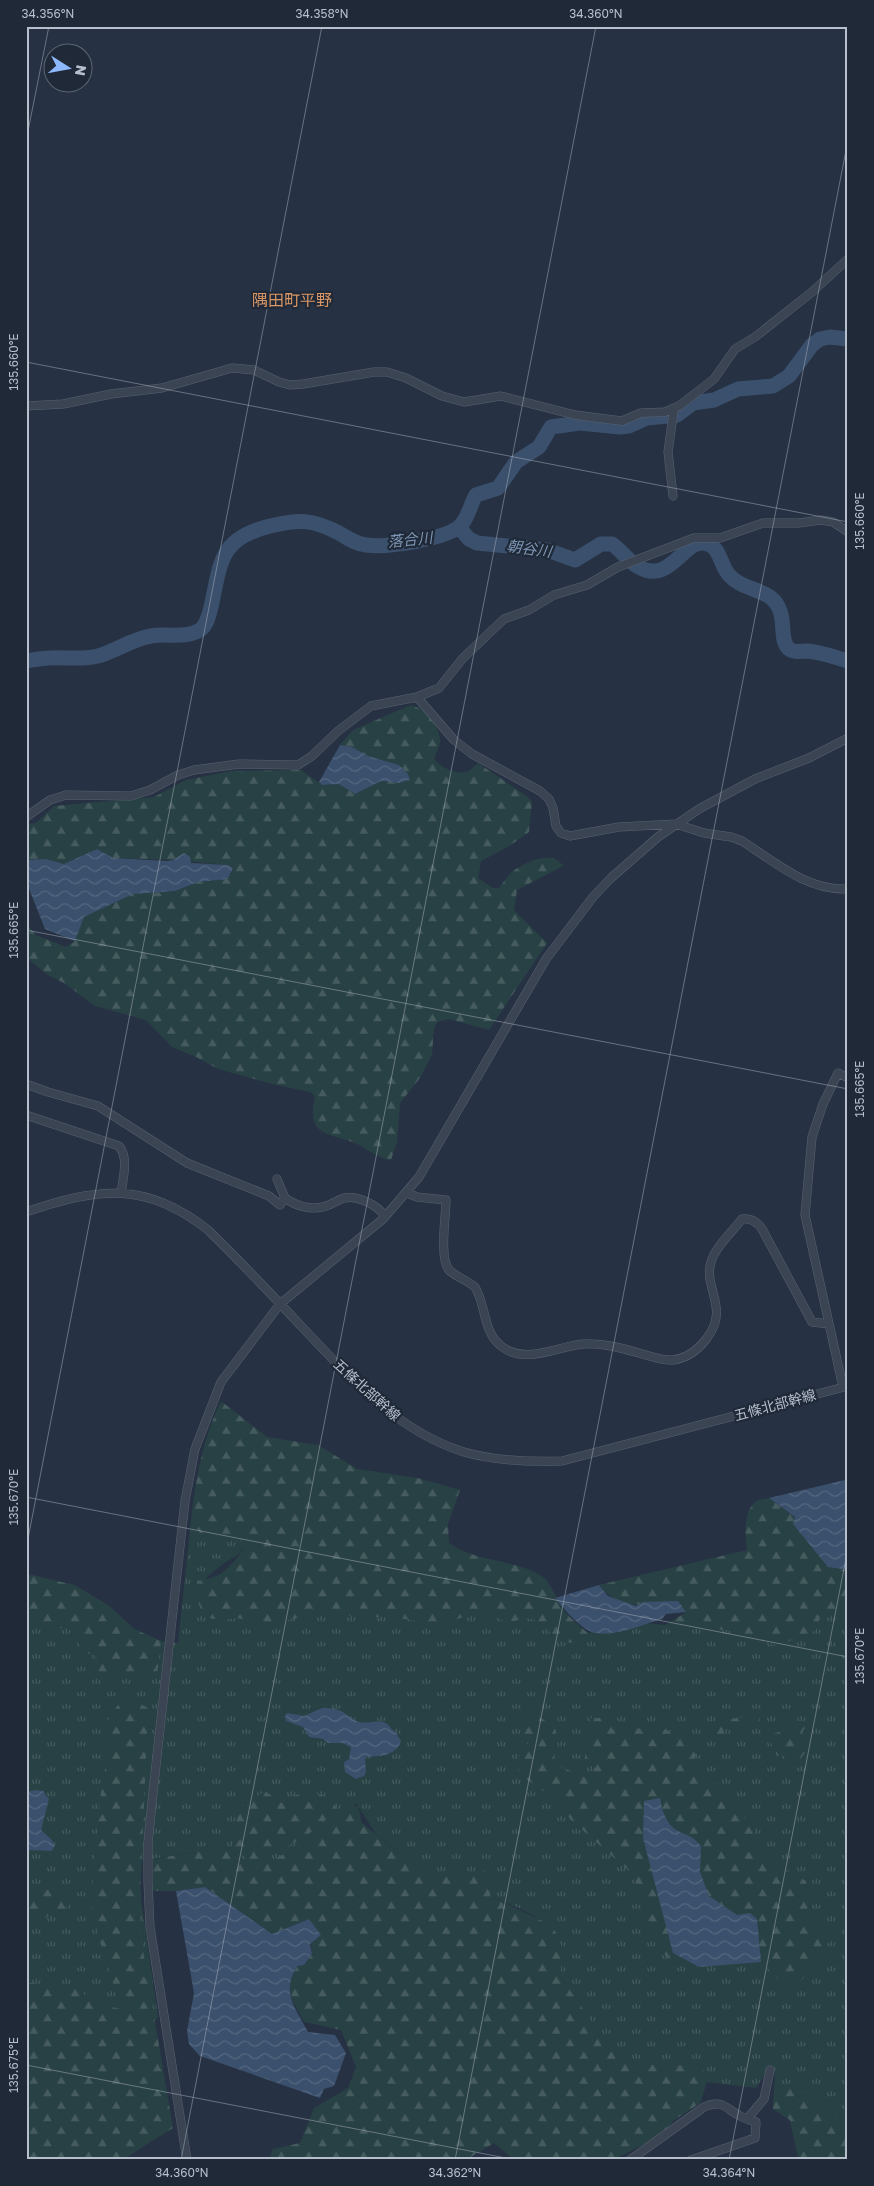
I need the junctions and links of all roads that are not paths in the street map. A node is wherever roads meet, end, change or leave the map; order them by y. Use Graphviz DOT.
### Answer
graph roads {
  1 [pos="848,259"];
  2 [pos="26,406"];
  3 [pos="674,409"];
  4 [pos="674,496"];
  5 [pos="848,532"];
  6 [pos="417,698"];
  7 [pos="848,738"];
  8 [pos="26,817"];
  9 [pos="676,824"];
  10 [pos="848,889"];
  11 [pos="848,1078"];
  12 [pos="26,1084"];
  13 [pos="26,1115"];
  14 [pos="277,1179"];
  15 [pos="122,1193"];
  16 [pos="407,1193"];
  17 [pos="282,1201"];
  18 [pos="26,1212"];
  19 [pos="386,1216"];
  20 [pos="280,1304"];
  21 [pos="829,1324"];
  22 [pos="845,1386"];
  23 [pos="770,2070"];
  24 [pos="748,2119"];
  25 [pos="187,2160"];
  26 [pos="630,2160"];
  27 [pos="691,2160"];
  1 -- 3 [label="street"];
  2 -- 3 [label="street"];
  3 -- 4 [label="street"];
  5 -- 6 [label="street"];
  6 -- 8 [label="street"];
  6 -- 9 [label="street"];
  7 -- 9 [label="street"];
  9 -- 10 [label="street"];
  9 -- 16 [label="street"];
  11 -- 21 [label="street"];
  12 -- 17 [label="street"];
  13 -- 15 [label="street"];
  14 -- 17 [label="street"];
  15 -- 18 [label="street, 五條北部幹線"];
  15 -- 20 [label="street, 五條北部幹線"];
  16 -- 19 [label="street"];
  16 -- 21 [label="street"];
  17 -- 19 [label="street"];
  19 -- 20 [label="street"];
  20 -- 22 [label="street, 五條北部幹線"];
  20 -- 25 [label="street"];
  21 -- 22 [label="street"];
  23 -- 24 [label="street"];
  24 -- 26 [label="street"];
  24 -- 27 [label="street"];
}
